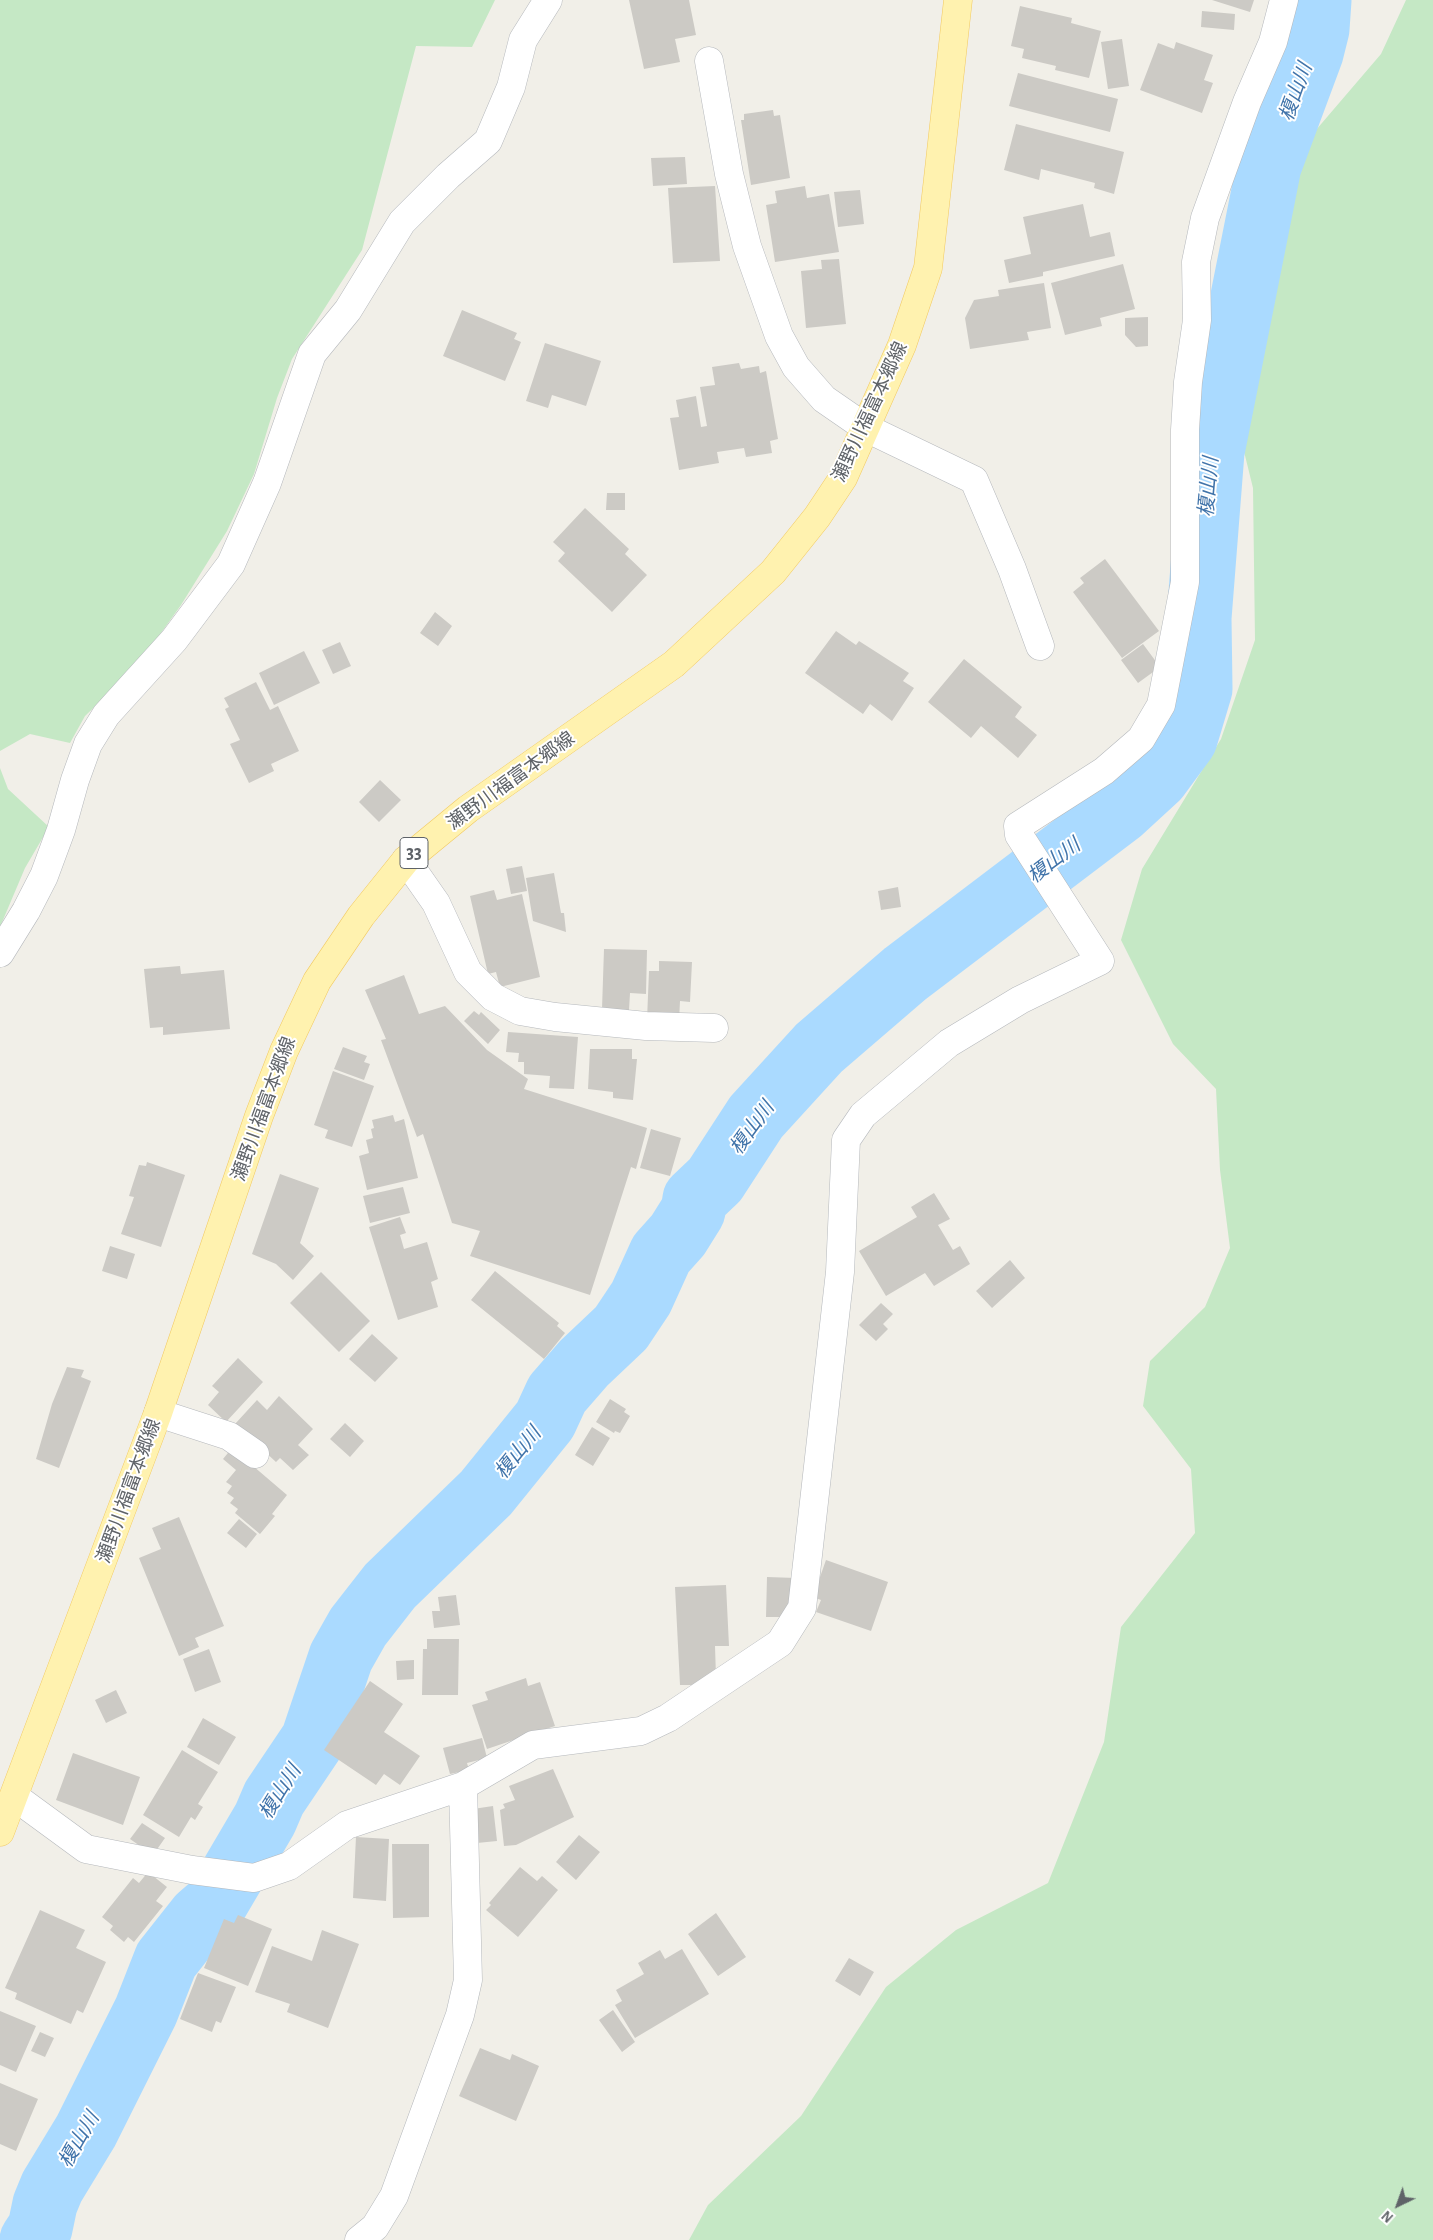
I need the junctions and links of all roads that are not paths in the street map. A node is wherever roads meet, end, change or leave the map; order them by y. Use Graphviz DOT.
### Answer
graph roads {
  1 [pos="548,0"];
  2 [pos="958,0"];
  3 [pos="1284,0"];
  4 [pos="709,61"];
  5 [pos="866,428"];
  6 [pos="1040,646"];
  7 [pos="406,860"];
  8 [pos="0,953"];
  9 [pos="714,1028"];
  10 [pos="158,1413"];
  11 [pos="255,1454"];
  12 [pos="463,1786"];
  13 [pos="15,1798"];
  14 [pos="0,1832"];
  15 [pos="359,2240"];
  1 -- 8 [label="street"];
  2 -- 5 [label="main road, 瀬野川福富本郷線 / 33"];
  3 -- 12 [label="street"];
  4 -- 5 [label="street"];
  5 -- 6 [label="street"];
  5 -- 7 [label="main road, 瀬野川福富本郷線 / 33"];
  7 -- 9 [label="street"];
  7 -- 10 [label="main road, 瀬野川福富本郷線 / 33"];
  10 -- 11 [label="street"];
  10 -- 13 [label="main road, 瀬野川福富本郷線 / 33"];
  12 -- 13 [label="street"];
  12 -- 15 [label="street"];
  13 -- 14 [label="main road, 瀬野川福富本郷線 / 33"];
}
